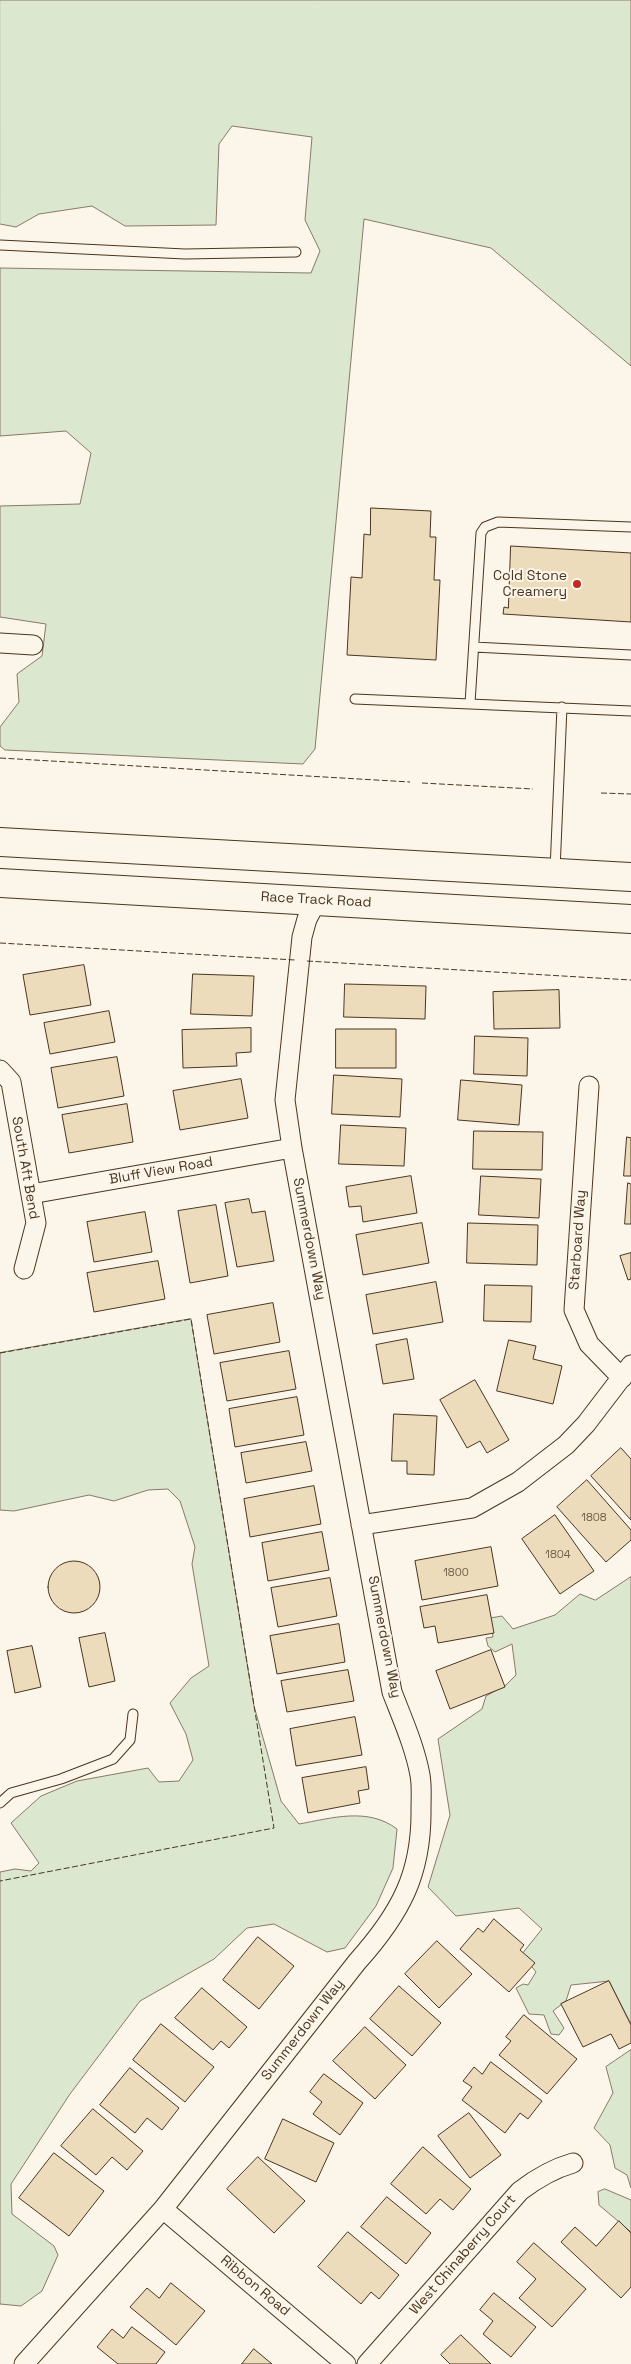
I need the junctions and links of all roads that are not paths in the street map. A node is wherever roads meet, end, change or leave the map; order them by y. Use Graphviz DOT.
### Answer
graph roads {
  1 [pos="0,245"];
  2 [pos="296,252"];
  3 [pos="631,527"];
  4 [pos="0,643"];
  5 [pos="33,645"];
  6 [pos="474,647"];
  7 [pos="631,655"];
  8 [pos="355,699"];
  9 [pos="470,703"];
  10 [pos="562,708"];
  11 [pos="631,711"];
  12 [pos="0,842"];
  13 [pos="555,873"];
  14 [pos="631,877"];
  15 [pos="0,883"];
  16 [pos="317,900"];
  17 [pos="631,919"];
  18 [pos="0,1070"];
  19 [pos="589,1086"];
  20 [pos="292,1148"];
  21 [pos="31,1194"];
  22 [pos="24,1269"];
  23 [pos="626,1371"];
  24 [pos="362,1525"];
  25 [pos="133,1714"];
  26 [pos="0,1803"];
  27 [pos="573,2163"];
  28 [pos="163,2209"];
  29 [pos="24,2364"];
  30 [pos="346,2364"];
  31 [pos="367,2364"];
  1 -- 2 [label="lane"];
  3 -- 6 [label="lane"];
  4 -- 5 [label="street"];
  6 -- 7 [label="lane"];
  6 -- 9 [label="lane"];
  8 -- 9 [label="lane"];
  9 -- 10 [label="lane"];
  10 -- 11 [label="lane"];
  10 -- 13 [label="lane"];
  12 -- 13 [label="main road"];
  13 -- 14 [label="main road"];
  15 -- 16 [label="main road, Race Track Road"];
  16 -- 17 [label="main road, Race Track Road"];
  16 -- 20 [label="street, Summerdown Way"];
  18 -- 21 [label="street, South Aft Bend"];
  19 -- 23 [label="street, Starboard Way"];
  20 -- 21 [label="street, Bluff View Road"];
  20 -- 24 [label="street, Summerdown Way"];
  21 -- 22 [label="street, South Aft Bend"];
  23 -- 24 [label="street"];
  24 -- 28 [label="street, Summerdown Way"];
  25 -- 26 [label="lane"];
  27 -- 31 [label="street, West Chinaberry Court"];
  28 -- 29 [label="street, Summerdown Way"];
  28 -- 30 [label="street, Ribbon Road"];
}
